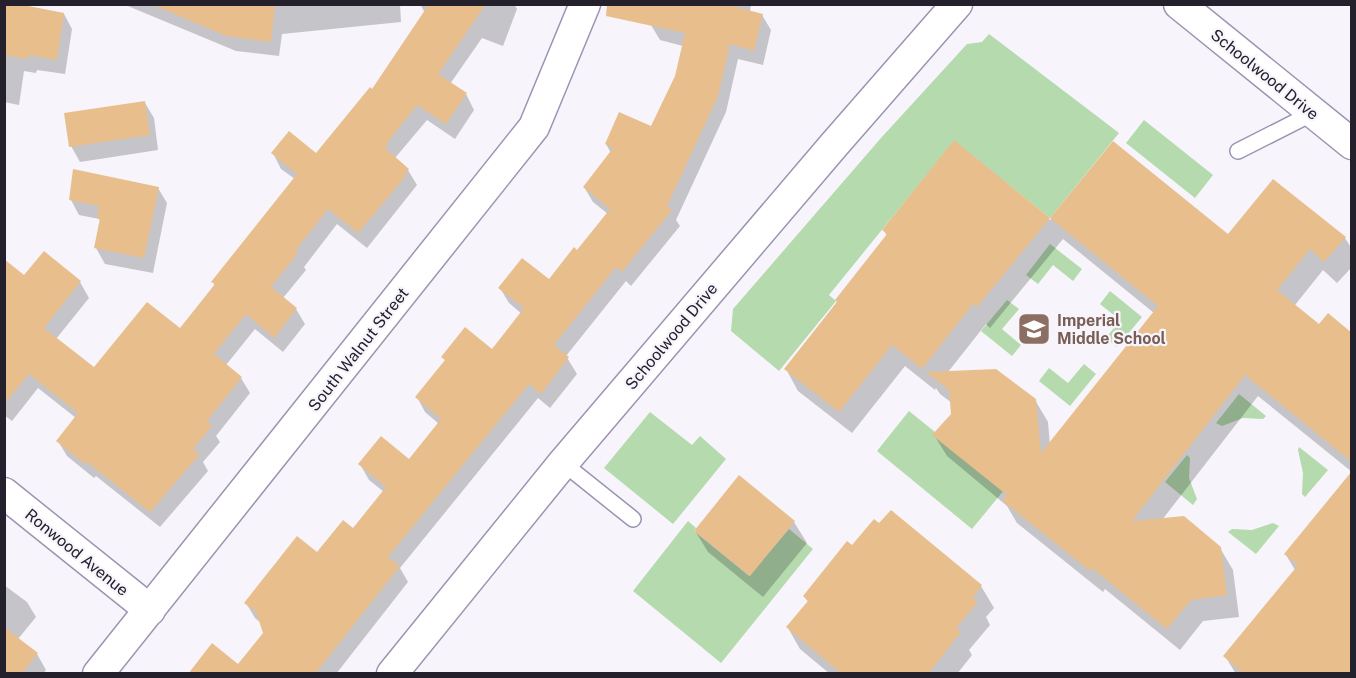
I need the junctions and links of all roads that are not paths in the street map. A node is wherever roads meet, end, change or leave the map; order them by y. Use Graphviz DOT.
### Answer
graph roads {
  1 [pos="585,4"];
  2 [pos="957,4"];
  3 [pos="1179,4"];
  4 [pos="1313,113"];
  5 [pos="1352,144"];
  6 [pos="1238,151"];
  7 [pos="563,463"];
  8 [pos="4,493"];
  9 [pos="633,519"];
  10 [pos="150,610"];
  11 [pos="98,674"];
  12 [pos="392,674"];
  1 -- 10 [label="street, South Walnut Street"];
  2 -- 7 [label="street, Schoolwood Drive"];
  3 -- 4 [label="street, Schoolwood Drive"];
  4 -- 5 [label="street, Schoolwood Drive"];
  4 -- 6 [label="lane"];
  7 -- 9 [label="lane"];
  7 -- 12 [label="street, Schoolwood Drive"];
  8 -- 10 [label="street, Ronwood Avenue"];
  10 -- 11 [label="street, South Walnut Street"];
}
